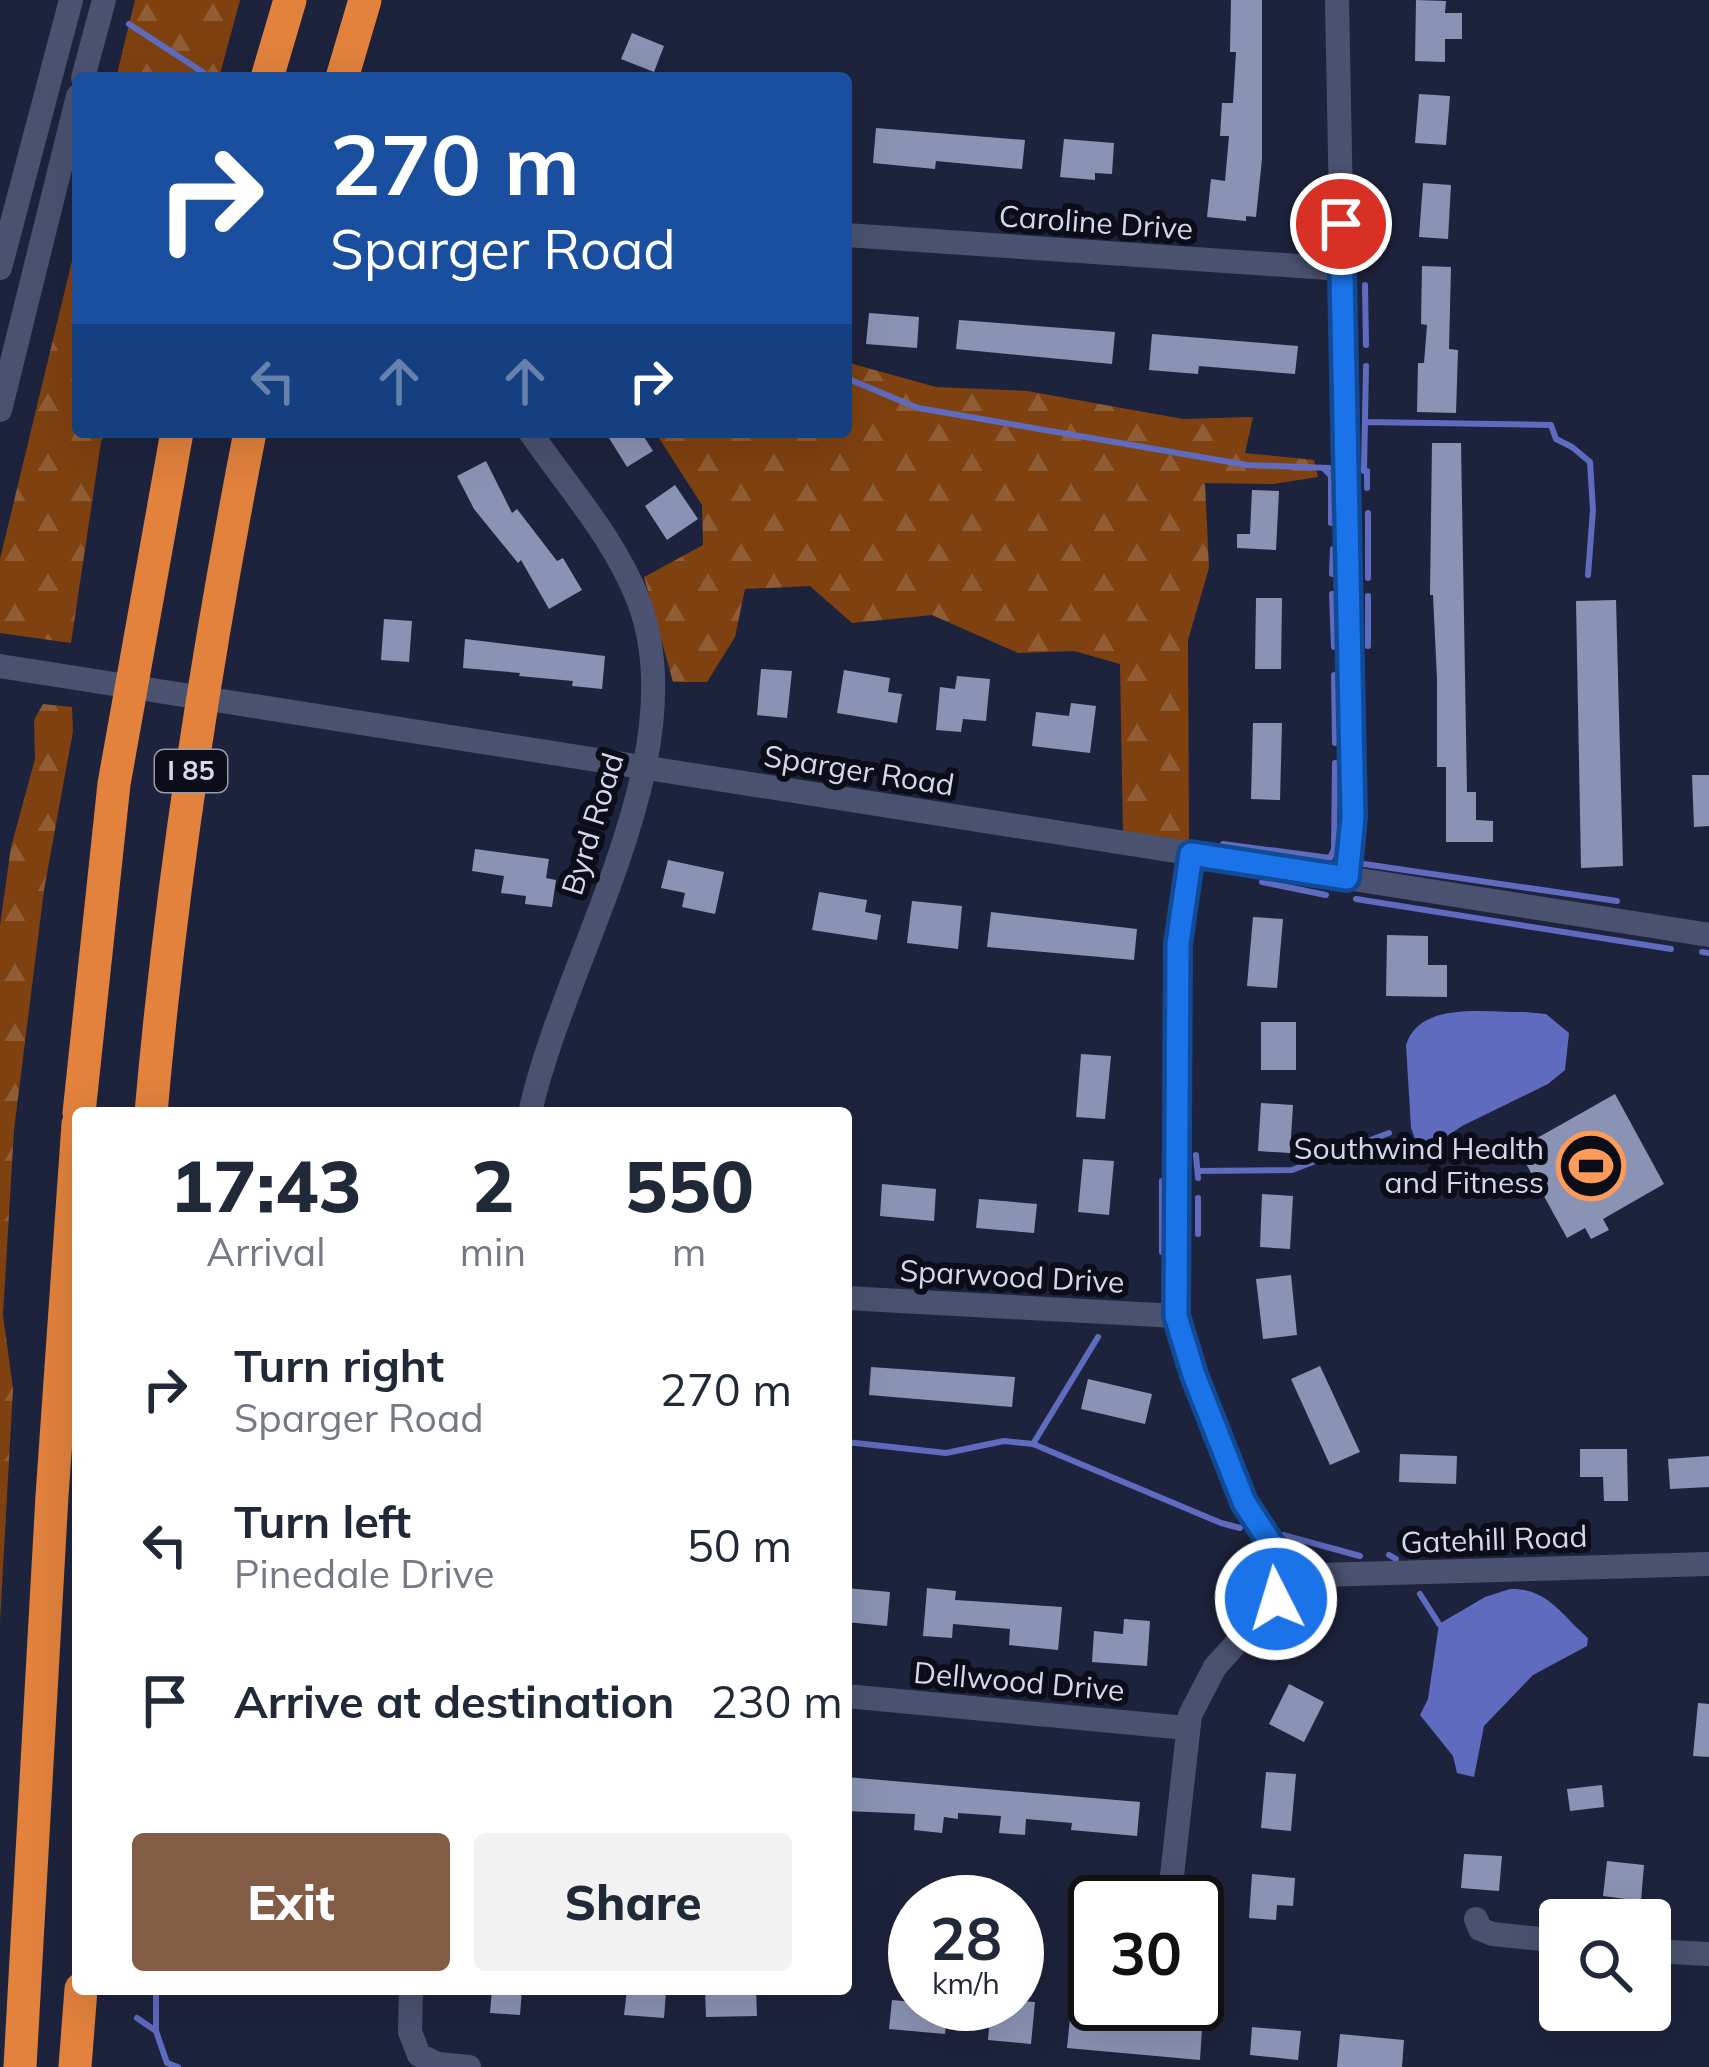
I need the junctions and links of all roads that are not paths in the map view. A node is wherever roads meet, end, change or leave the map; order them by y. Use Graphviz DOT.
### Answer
graph roads {
  1 [pos="70,0"];
  2 [pos="104,0"];
  3 [pos="290,0"];
  4 [pos="365,0"];
  5 [pos="1337,0"];
  6 [pos="85,72"];
  7 [pos="269,72"];
  8 [pos="344,72"];
  9 [pos="72,120"];
  10 [pos="852,235"];
  11 [pos="0,268"];
  12 [pos="1342,269"];
  13 [pos="0,410"];
  14 [pos="176,438"];
  15 [pos="249,438"];
  16 [pos="534,438"];
  17 [pos="0,666"];
  18 [pos="645,767"];
  19 [pos="1191,854"];
  20 [pos="1347,878"];
  21 [pos="1709,935"];
  22 [pos="80,1107"];
  23 [pos="153,1107"];
  24 [pos="532,1107"];
  25 [pos="72,1210"];
  26 [pos="852,1298"];
  27 [pos="1176,1316"];
  28 [pos="1709,1564"];
  29 [pos="1282,1576"];
  30 [pos="852,1697"];
  31 [pos="1186,1728"];
  32 [pos="1171,1875"];
  33 [pos="1476,1918"];
  34 [pos="1539,1939"];
  35 [pos="1671,1952"];
  36 [pos="1709,1954"];
  37 [pos="81,1995"];
  38 [pos="411,1995"];
  39 [pos="20,2067"];
  40 [pos="75,2067"];
  41 [pos="469,2067"];
  1 -- 11 [label="street"];
  2 -- 6 [label="street"];
  3 -- 7 [label="highway"];
  4 -- 8 [label="highway"];
  5 -- 12 [label="street"];
  9 -- 13 [label="street"];
  10 -- 12 [label="street, Caroline Drive"];
  12 -- 20 [label="street"];
  14 -- 22 [label="highway, I 85"];
  15 -- 23 [label="highway, I 85"];
  16 -- 18 [label="street, Byrd Road"];
  17 -- 18 [label="street, Sparger Road"];
  18 -- 19 [label="street, Sparger Road"];
  18 -- 24 [label="street, Byrd Road"];
  19 -- 20 [label="street, Sparger Road"];
  19 -- 27 [label="street"];
  20 -- 21 [label="street, Sparger Road"];
  25 -- 39 [label="highway"];
  26 -- 27 [label="street, Sparwood Drive"];
  27 -- 29 [label="street"];
  28 -- 29 [label="street, Gatehill Road"];
  29 -- 31 [label="street"];
  30 -- 31 [label="street, Dellwood Drive"];
  31 -- 32 [label="street"];
  33 -- 34 [label="street"];
  35 -- 36 [label="street"];
  37 -- 40 [label="highway"];
  38 -- 41 [label="street"];
}
